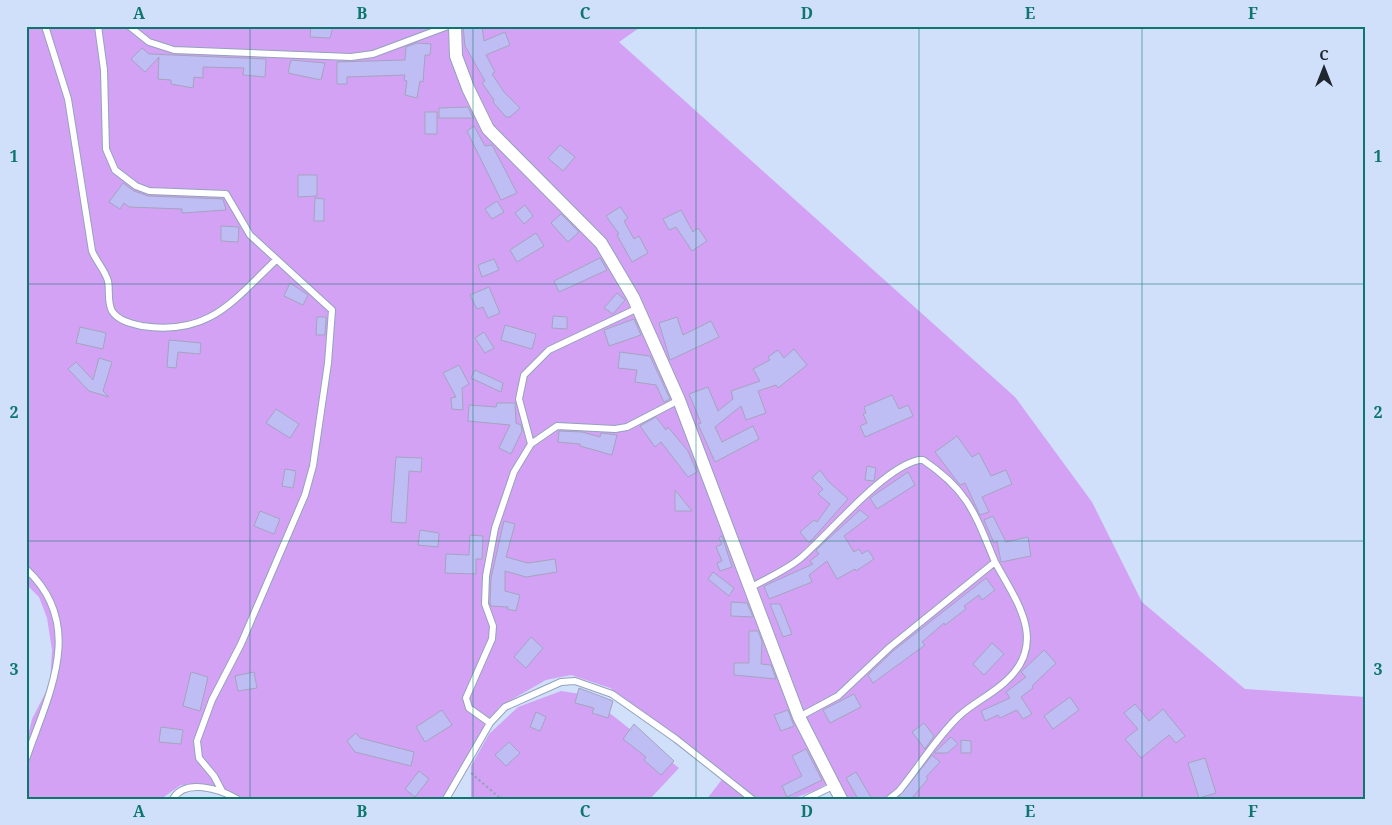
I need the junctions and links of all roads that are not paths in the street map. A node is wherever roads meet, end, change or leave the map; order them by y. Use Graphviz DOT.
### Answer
graph roads {
  1 [pos="45,26"];
  2 [pos="98,26"];
  3 [pos="129,26"];
  4 [pos="448,26"];
  5 [pos="454,26"];
  6 [pos="276,260"];
  7 [pos="638,308"];
  8 [pos="679,400"];
  9 [pos="531,444"];
  10 [pos="995,562"];
  11 [pos="26,568"];
  12 [pos="750,588"];
  13 [pos="799,717"];
  14 [pos="490,723"];
  15 [pos="26,759"];
  16 [pos="834,785"];
  17 [pos="222,790"];
  18 [pos="173,799"];
  19 [pos="236,799"];
  20 [pos="446,799"];
  21 [pos="752,799"];
  22 [pos="806,799"];
  23 [pos="841,799"];
  24 [pos="889,799"];
  1 -- 6 [label="lane"];
  2 -- 6 [label="lane"];
  3 -- 4 [label="lane"];
  5 -- 7 [label="street"];
  6 -- 17 [label="lane"];
  7 -- 8 [label="street"];
  7 -- 9 [label="lane"];
  8 -- 9 [label="lane"];
  8 -- 12 [label="street"];
  9 -- 14 [label="lane"];
  10 -- 12 [label="lane"];
  10 -- 13 [label="lane"];
  10 -- 24 [label="lane"];
  11 -- 15 [label="lane"];
  12 -- 13 [label="street"];
  13 -- 16 [label="street"];
  14 -- 20 [label="lane"];
  14 -- 21 [label="lane"];
  16 -- 22 [label="lane"];
  16 -- 23 [label="street"];
  17 -- 18 [label="lane"];
  17 -- 19 [label="lane"];
}
